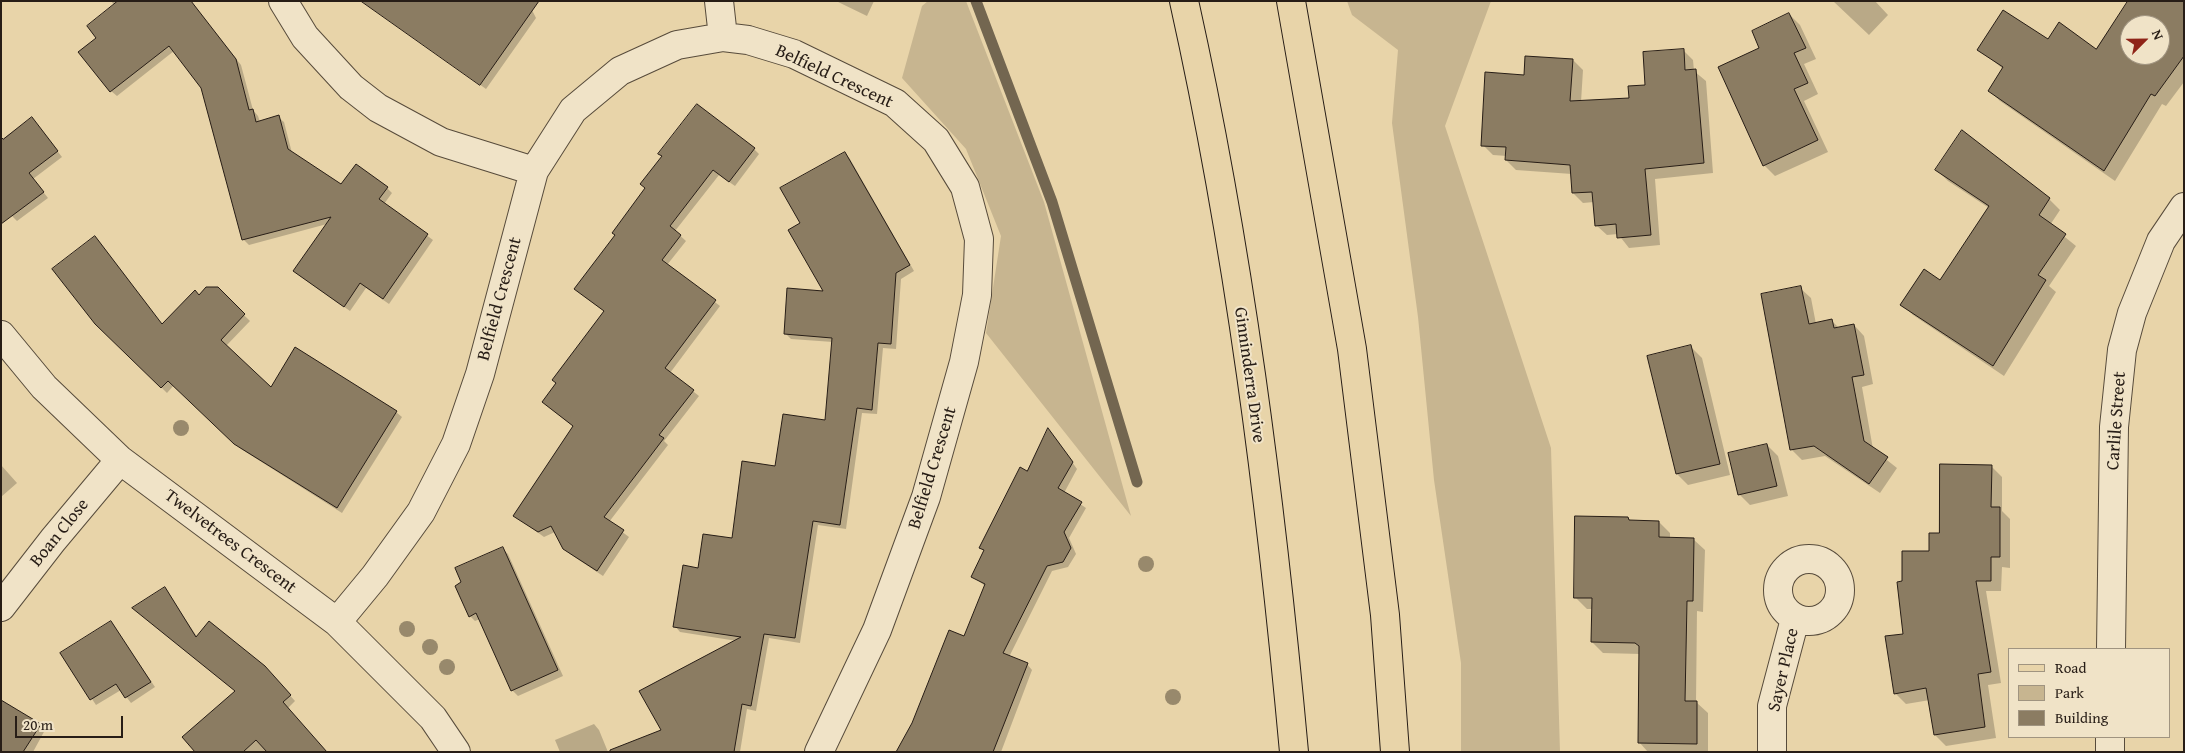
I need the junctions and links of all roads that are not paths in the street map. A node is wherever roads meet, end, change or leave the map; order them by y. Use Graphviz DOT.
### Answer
graph roads {
  1 [pos="283,1"];
  2 [pos="719,1"];
  3 [pos="1184,1"];
  4 [pos="1291,1"];
  5 [pos="723,37"];
  6 [pos="534,172"];
  7 [pos="2184,207"];
  8 [pos="1,335"];
  9 [pos="120,460"];
  10 [pos="1,607"];
  11 [pos="1795,619"];
  12 [pos="337,622"];
  13 [pos="2111,648"];
  14 [pos="2110,738"];
  15 [pos="456,752"];
  16 [pos="819,752"];
  17 [pos="1294,752"];
  18 [pos="1395,752"];
  19 [pos="1772,752"];
  20 [pos="2110,752"];
  1 -- 6 [label="street"];
  2 -- 5 [label="street"];
  3 -- 17 [label="main road, Ginninderra Drive"];
  4 -- 18 [label="main road"];
  5 -- 6 [label="street, Belfield Crescent"];
  5 -- 16 [label="street, Belfield Crescent"];
  6 -- 12 [label="street, Belfield Crescent"];
  7 -- 13 [label="street, Carlile Street"];
  8 -- 9 [label="street, Twelvetrees Crescent"];
  9 -- 10 [label="street, Boan Close"];
  9 -- 12 [label="street, Twelvetrees Crescent"];
  11 -- 19 [label="street, Sayer Place"];
  12 -- 15 [label="street, Twelvetrees Crescent"];
  14 -- 20 [label="street"];
}
